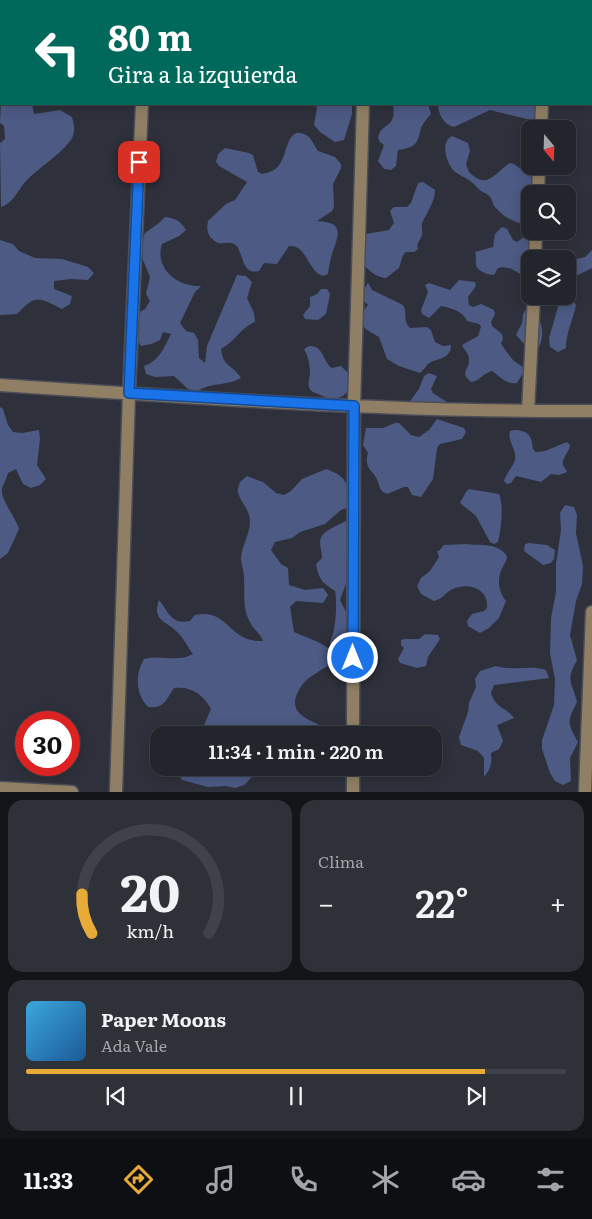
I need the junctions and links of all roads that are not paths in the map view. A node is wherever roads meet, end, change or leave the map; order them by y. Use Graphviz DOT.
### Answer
graph roads {
  1 [pos="142,105"];
  2 [pos="363,105"];
  3 [pos="542,105"];
  4 [pos="541,120"];
  5 [pos="534,305"];
  6 [pos="0,385"];
  7 [pos="129,393"];
  8 [pos="354,406"];
  9 [pos="592,411"];
  10 [pos="528,412"];
  11 [pos="592,612"];
  12 [pos="353,726"];
  13 [pos="353,776"];
  14 [pos="0,788"];
  15 [pos="72,792"];
  16 [pos="116,792"];
  17 [pos="353,792"];
  18 [pos="585,792"];
  1 -- 7 [label="street"];
  2 -- 8 [label="street"];
  3 -- 4 [label="street"];
  5 -- 10 [label="street"];
  6 -- 7 [label="street"];
  7 -- 8 [label="street"];
  7 -- 16 [label="street"];
  8 -- 10 [label="street"];
  8 -- 12 [label="street"];
  9 -- 10 [label="street"];
  11 -- 18 [label="street"];
  13 -- 17 [label="street"];
  14 -- 15 [label="street"];
}
